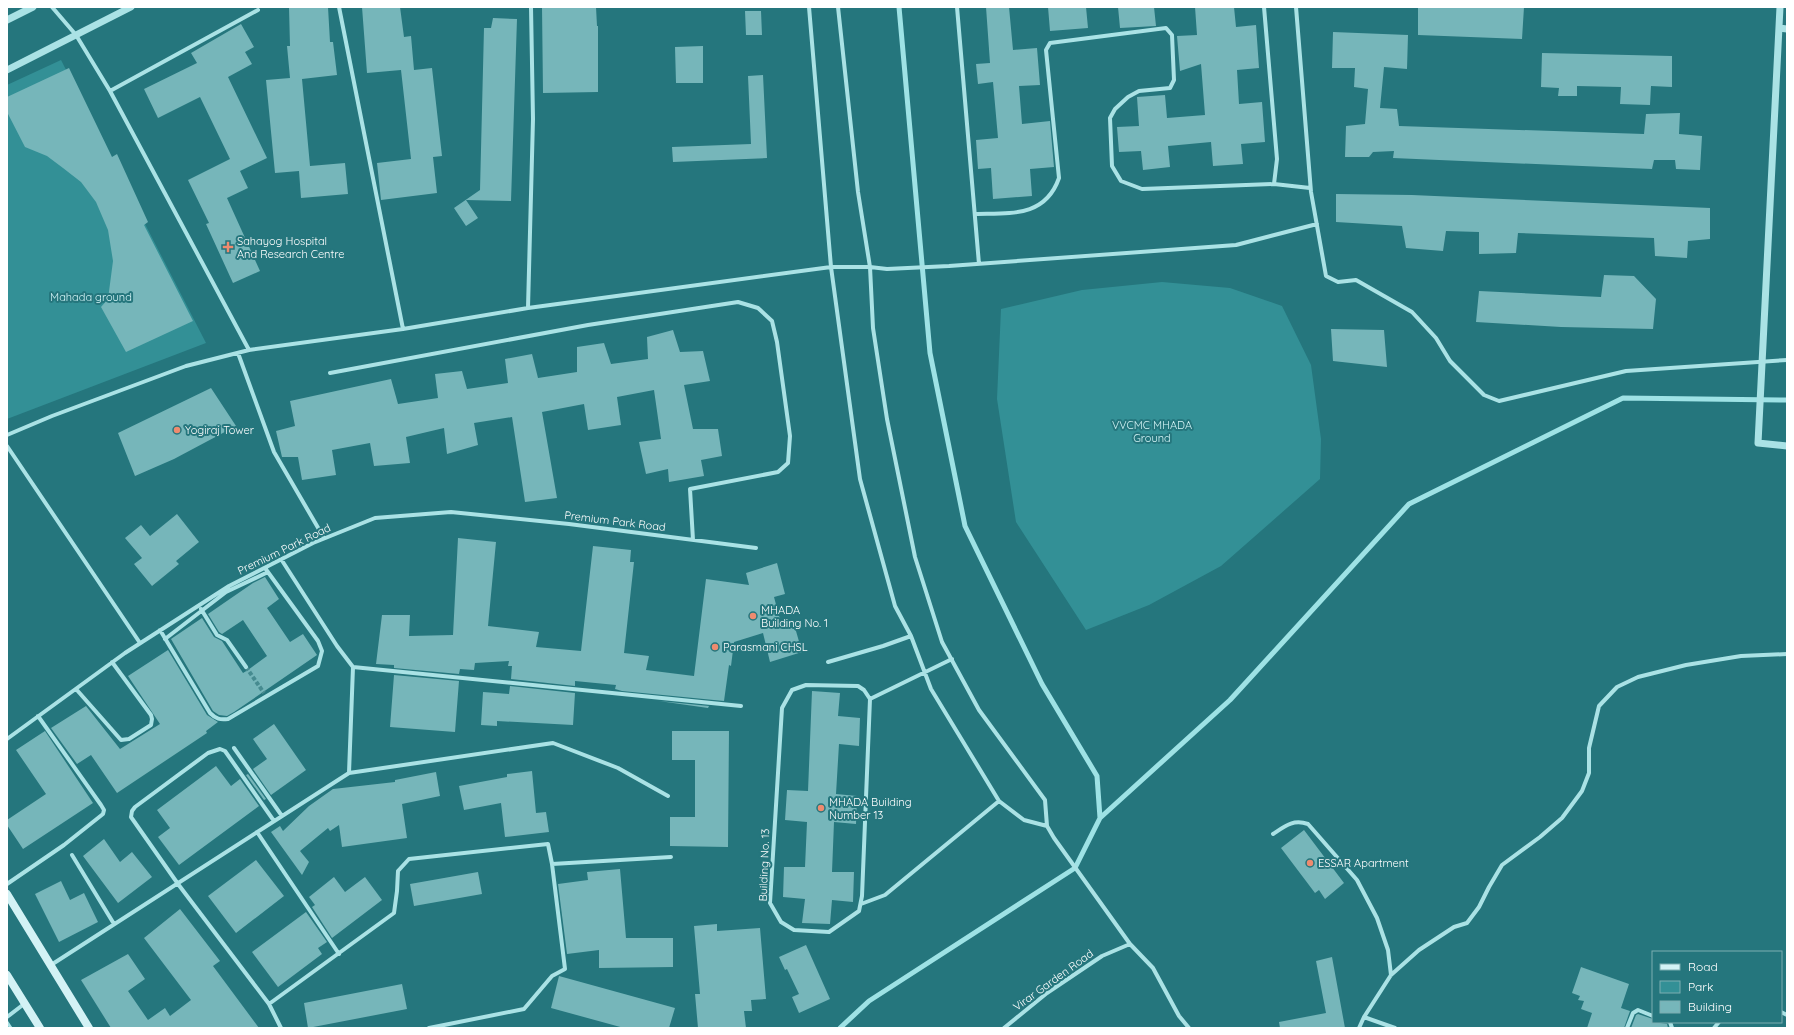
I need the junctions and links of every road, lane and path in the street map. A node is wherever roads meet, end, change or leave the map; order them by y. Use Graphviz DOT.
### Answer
graph roads {
  1 [pos="33,7"];
  2 [pos="52,7"];
  3 [pos="131,7"];
  4 [pos="339,7"];
  5 [pos="531,7"];
  6 [pos="809,7"];
  7 [pos="838,7"];
  8 [pos="957,7"];
  9 [pos="1264,7"];
  10 [pos="1296,7"];
  11 [pos="1780,7"];
  12 [pos="258,10"];
  13 [pos="7,20"];
  14 [pos="1779,28"];
  15 [pos="1787,29"];
  16 [pos="76,35"];
  17 [pos="7,70"];
  18 [pos="110,91"];
  19 [pos="1274,184"];
  20 [pos="1310,188"];
  21 [pos="975,214"];
  22 [pos="1317,224"];
  23 [pos="978,264"];
  24 [pos="831,267"];
  25 [pos="870,267"];
  26 [pos="528,308"];
  27 [pos="403,329"];
  28 [pos="250,350"];
  29 [pos="238,353"];
  30 [pos="1787,360"];
  31 [pos="1762,361"];
  32 [pos="330,373"];
  33 [pos="7,435"];
  34 [pos="7,446"];
  35 [pos="1787,446"];
  36 [pos="324,538"];
  37 [pos="693,540"];
  38 [pos="756,548"];
  39 [pos="281,559"];
  40 [pos="265,568"];
  41 [pos="268,572"];
  42 [pos="199,605"];
  43 [pos="202,611"];
  44 [pos="160,630"];
  45 [pos="910,636"];
  46 [pos="166,639"];
  47 [pos="140,643"];
  48 [pos="1787,654"];
  49 [pos="952,659"];
  50 [pos="112,662"];
  51 [pos="828,662"];
  52 [pos="246,667"];
  53 [pos="353,667"];
  54 [pos="925,672"];
  55 [pos="76,689"];
  56 [pos="870,699"];
  57 [pos="741,706"];
  58 [pos="38,716"];
  59 [pos="7,739"];
  60 [pos="234,748"];
  61 [pos="349,773"];
  62 [pos="668,796"];
  63 [pos="999,801"];
  64 [pos="282,816"];
  65 [pos="274,821"];
  66 [pos="1046,826"];
  67 [pos="257,832"];
  68 [pos="1273,834"];
  69 [pos="72,855"];
  70 [pos="671,857"];
  71 [pos="552,864"];
  72 [pos="7,884"];
  73 [pos="178,884"];
  74 [pos="7,894"];
  75 [pos="861,904"];
  76 [pos="114,924"];
  77 [pos="1130,944"];
  78 [pos="339,954"];
  79 [pos="51,965"];
  80 [pos="7,975"];
  81 [pos="1391,975"];
  82 [pos="24,1004"];
  83 [pos="269,1004"];
  84 [pos="1652,1016"];
  85 [pos="7,1017"];
  86 [pos="1364,1017"];
  87 [pos="7,1022"];
  88 [pos="11,1028"];
  89 [pos="40,1028"];
  90 [pos="89,1028"];
  91 [pos="281,1028"];
  92 [pos="429,1028"];
  93 [pos="1004,1028"];
  94 [pos="1189,1028"];
  95 [pos="1359,1028"];
  96 [pos="1394,1028"];
  97 [pos="1627,1028"];
  1 -- 13 [label="street"];
  2 -- 16 [label="street"];
  3 -- 16 [label="street"];
  4 -- 27 [label="street"];
  5 -- 26 [label="street"];
  6 -- 24 [label="street"];
  7 -- 25 [label="street"];
  8 -- 21 [label="street"];
  9 -- 19 [label="street"];
  10 -- 20 [label="street"];
  11 -- 14 [label="street"];
  12 -- 18 [label="street"];
  14 -- 15 [label="street"];
  14 -- 31 [label="street"];
  16 -- 17 [label="street"];
  16 -- 18 [label="street"];
  18 -- 28 [label="street"];
  19 -- 20 [label="street"];
  19 -- 21 [label="street"];
  20 -- 22 [label="street"];
  21 -- 23 [label="street"];
  22 -- 23 [label="street"];
  22 -- 31 [label="street"];
  23 -- 25 [label="street"];
  24 -- 25 [label="street"];
  24 -- 26 [label="street"];
  24 -- 45 [label="street"];
  25 -- 49 [label="street"];
  26 -- 27 [label="street"];
  27 -- 28 [label="street"];
  28 -- 29 [label="street"];
  29 -- 33 [label="street"];
  29 -- 36 [label="street"];
  30 -- 31 [label="street"];
  31 -- 35 [label="street"];
  32 -- 37 [label="street"];
  34 -- 47 [label="street"];
  36 -- 37 [label="street, Premium Park Road"];
  36 -- 39 [label="street, Premium Park Road"];
  37 -- 38 [label="street, Premium Park Road"];
  39 -- 40 [label="street, Premium Park Road"];
  39 -- 53 [label="street"];
  40 -- 41 [label="street"];
  40 -- 42 [label="street, Premium Park Road"];
  41 -- 43 [label="street"];
  41 -- 46 [label="street"];
  42 -- 43 [label="street"];
  42 -- 44 [label="street, Premium Park Road"];
  43 -- 46 [label="street"];
  43 -- 52 [label="street"];
  44 -- 46 [label="street"];
  44 -- 47 [label="street, Premium Park Road"];
  45 -- 51 [label="street"];
  45 -- 54 [label="street"];
  47 -- 50 [label="street, Premium Park Road"];
  48 -- 81 [label="street"];
  49 -- 54 [label="street"];
  49 -- 66 [label="street"];
  50 -- 55 [label="street, Premium Park Road"];
  50 -- 55 [label="street"];
  53 -- 57 [label="street"];
  53 -- 61 [label="street"];
  54 -- 56 [label="street"];
  54 -- 63 [label="street"];
  55 -- 58 [label="street, Premium Park Road"];
  56 -- 75 [label="street"];
  56 -- 75 [label="street, Building No. 13"];
  58 -- 59 [label="street, Premium Park Road"];
  58 -- 72 [label="street"];
  60 -- 64 [label="street"];
  61 -- 62 [label="street"];
  61 -- 64 [label="street"];
  63 -- 66 [label="street"];
  63 -- 75 [label="street"];
  64 -- 65 [label="street"];
  65 -- 67 [label="street"];
  65 -- 73 [label="street"];
  66 -- 77 [label="street"];
  67 -- 73 [label="street"];
  67 -- 78 [label="street"];
  68 -- 81 [label="street"];
  69 -- 76 [label="street"];
  70 -- 71 [label="street"];
  71 -- 78 [label="street"];
  71 -- 92 [label="street"];
  73 -- 76 [label="street"];
  73 -- 83 [label="street"];
  74 -- 79 [label="main road"];
  76 -- 79 [label="street"];
  77 -- 93 [label="street, Virar Garden Road"];
  77 -- 94 [label="street"];
  78 -- 83 [label="street"];
  79 -- 90 [label="main road"];
  80 -- 82 [label="main road"];
  81 -- 86 [label="street"];
  82 -- 85 [label="street"];
  82 -- 89 [label="main road"];
  83 -- 91 [label="street"];
  84 -- 97 [label="street"];
  86 -- 95 [label="street"];
  86 -- 96 [label="street"];
  87 -- 88 [label="lane"];
}
